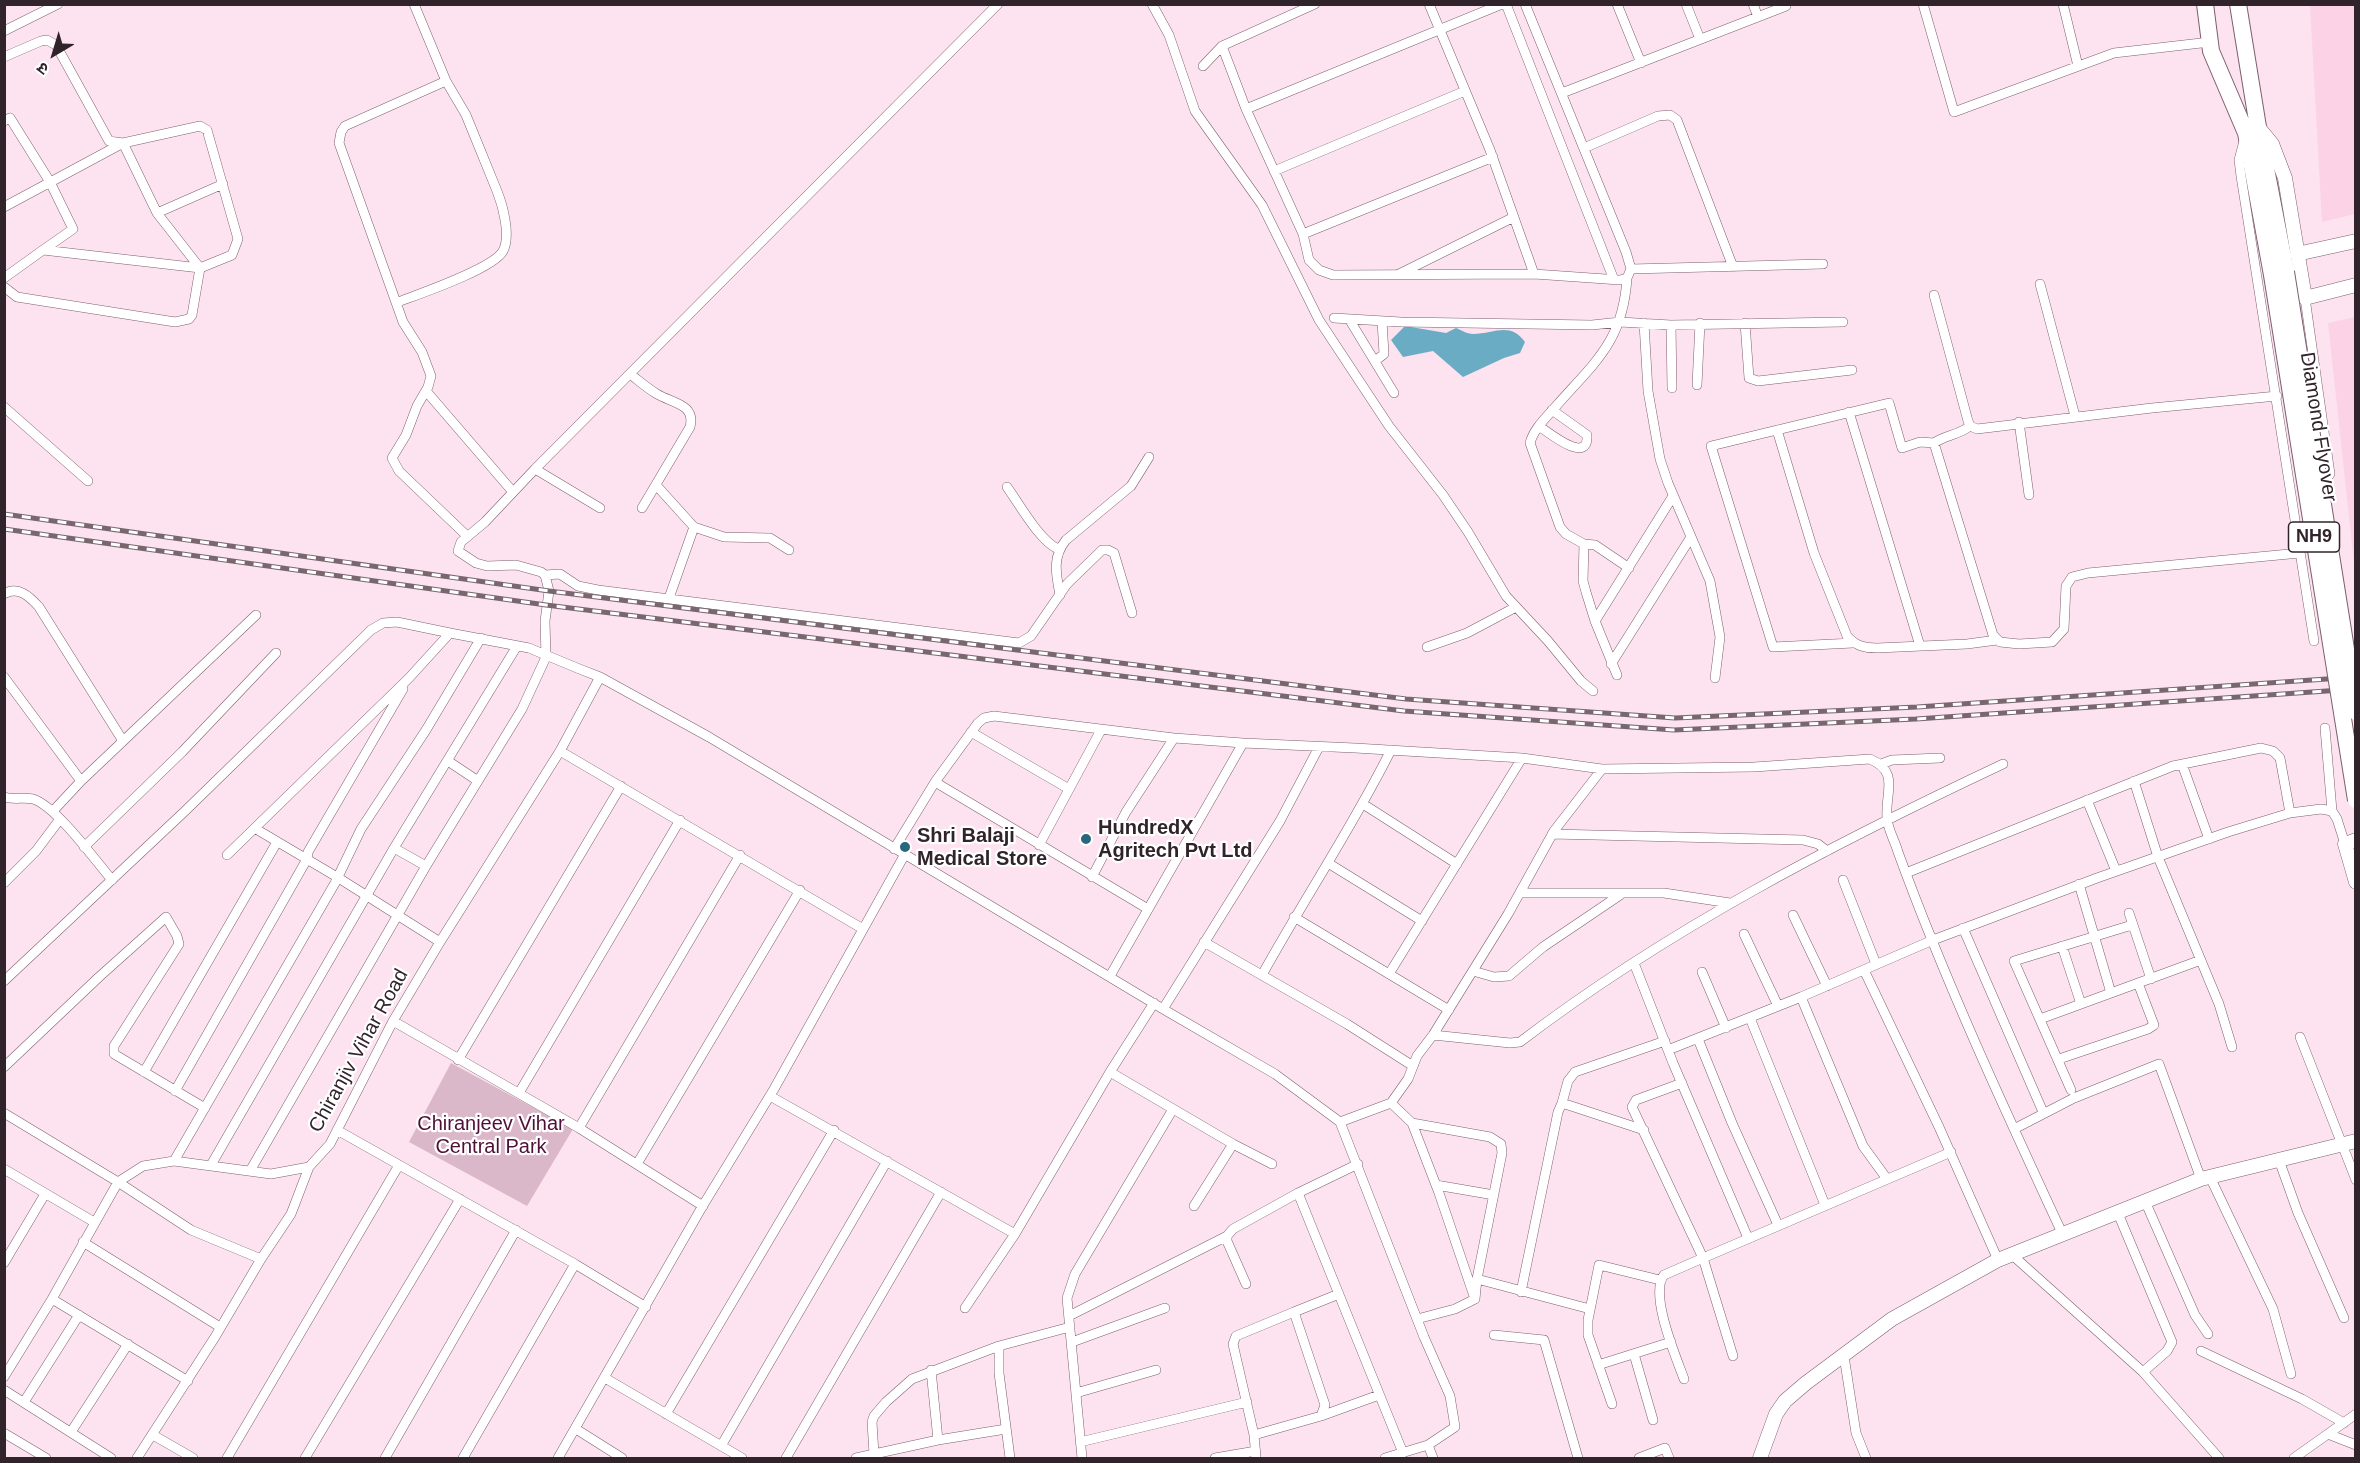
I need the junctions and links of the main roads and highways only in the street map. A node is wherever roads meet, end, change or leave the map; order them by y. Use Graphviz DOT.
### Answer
graph roads {
  1 [pos="2205,4"];
  2 [pos="2238,4"];
  3 [pos="2252,130"];
  4 [pos="2262,181"];
  5 [pos="2355,712"];
  6 [pos="2355,800"];
  1 -- 3 [label="highway, NH9"];
  2 -- 3 [label="highway, NH9"];
  3 -- 4 [label="highway, Diamond Flyover / NH9"];
  4 -- 5 [label="highway, Diamond Flyover / NH9, bridge"];
  4 -- 6 [label="highway, Diamond Flyover / NH9, bridge"];
}
